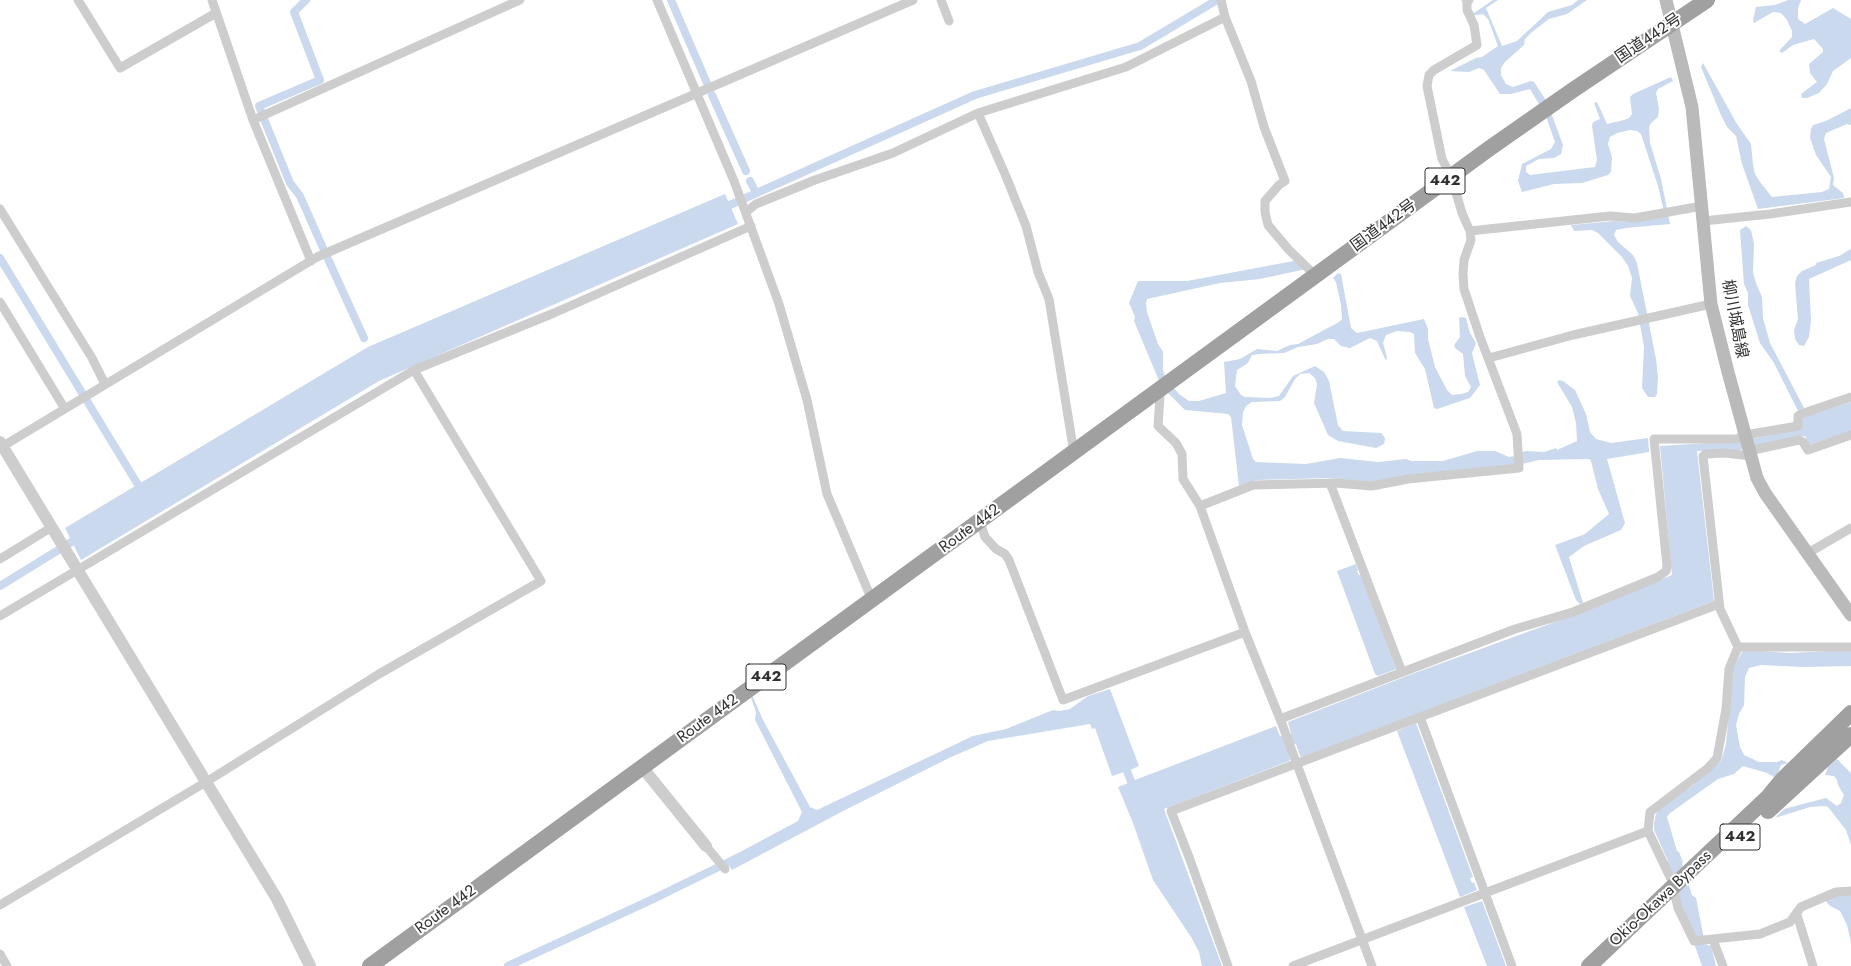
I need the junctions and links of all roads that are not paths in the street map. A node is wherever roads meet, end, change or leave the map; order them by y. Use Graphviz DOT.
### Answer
graph roads {
  1 [pos="78,0"];
  2 [pos="212,0"];
  3 [pos="520,0"];
  4 [pos="656,0"];
  5 [pos="913,0"];
  6 [pos="941,0"];
  7 [pos="1469,0"];
  8 [pos="1666,0"];
  9 [pos="1707,0"];
  10 [pos="1222,2"];
  11 [pos="216,13"];
  12 [pos="1225,17"];
  13 [pos="949,21"];
  14 [pos="1673,23"];
  15 [pos="697,94"];
  16 [pos="978,113"];
  17 [pos="253,120"];
  18 [pos="1451,176"];
  19 [pos="1851,202"];
  20 [pos="1702,206"];
  21 [pos="0,209"];
  22 [pos="745,210"];
  23 [pos="1703,221"];
  24 [pos="751,226"];
  25 [pos="1470,231"];
  26 [pos="311,261"];
  27 [pos="1316,276"];
  28 [pos="0,302"];
  29 [pos="1712,304"];
  30 [pos="1489,358"];
  31 [pos="414,370"];
  32 [pos="105,384"];
  33 [pos="1159,390"];
  34 [pos="1851,397"];
  35 [pos="65,409"];
  36 [pos="1851,435"];
  37 [pos="1,445"];
  38 [pos="1748,445"];
  39 [pos="1074,453"];
  40 [pos="1330,483"];
  41 [pos="1200,506"];
  42 [pos="980,522"];
  43 [pos="1851,528"];
  44 [pos="55,531"];
  45 [pos="1808,553"];
  46 [pos="0,559"];
  47 [pos="76,565"];
  48 [pos="872,600"];
  49 [pos="1719,604"];
  50 [pos="1851,615"];
  51 [pos="0,616"];
  52 [pos="1245,632"];
  53 [pos="1738,647"];
  54 [pos="1851,647"];
  55 [pos="1402,672"];
  56 [pos="1851,713"];
  57 [pos="1420,717"];
  58 [pos="1281,722"];
  59 [pos="1851,735"];
  60 [pos="1827,747"];
  61 [pos="1296,761"];
  62 [pos="642,767"];
  63 [pos="206,782"];
  64 [pos="1648,831"];
  65 [pos="706,846"];
  66 [pos="725,868"];
  67 [pos="1675,891"];
  68 [pos="1851,891"];
  69 [pos="1485,894"];
  70 [pos="3,903"];
  71 [pos="1797,915"];
  72 [pos="1362,939"];
  73 [pos="1711,940"];
  74 [pos="0,954"];
  75 [pos="7,966"];
  76 [pos="310,966"];
  77 [pos="370,966"];
  78 [pos="1228,966"];
  79 [pos="1293,966"];
  80 [pos="1372,966"];
  81 [pos="1512,966"];
  82 [pos="1589,966"];
  83 [pos="1602,966"];
  84 [pos="1723,966"];
  85 [pos="1813,966"];
  1 -- 11 [label="street"];
  2 -- 11 [label="street"];
  3 -- 17 [label="street"];
  4 -- 15 [label="street"];
  5 -- 15 [label="street"];
  6 -- 13 [label="street"];
  7 -- 18 [label="street"];
  8 -- 14 [label="main road, 柳川城島線"];
  9 -- 14 [label="highway, 国道442号 / 442"];
  10 -- 12 [label="street"];
  11 -- 17 [label="street"];
  12 -- 16 [label="street"];
  12 -- 27 [label="street"];
  14 -- 18 [label="highway, 国道442号 / 442"];
  14 -- 20 [label="main road, 柳川城島線"];
  15 -- 22 [label="street"];
  15 -- 26 [label="street"];
  16 -- 22 [label="street"];
  16 -- 39 [label="street"];
  17 -- 26 [label="street"];
  18 -- 25 [label="street"];
  18 -- 27 [label="highway, 国道442号 / 442"];
  19 -- 23 [label="street"];
  20 -- 23 [label="main road, 柳川城島線"];
  20 -- 25 [label="street"];
  21 -- 32 [label="street"];
  22 -- 24 [label="street"];
  23 -- 29 [label="main road, 柳川城島線"];
  24 -- 31 [label="street"];
  24 -- 48 [label="street"];
  25 -- 30 [label="street"];
  26 -- 32 [label="street"];
  27 -- 33 [label="highway, 国道442号 / 442"];
  28 -- 35 [label="street"];
  29 -- 30 [label="street"];
  29 -- 38 [label="main road, 柳川城島線"];
  30 -- 40 [label="street"];
  31 -- 47 [label="street"];
  31 -- 63 [label="street"];
  32 -- 35 [label="street"];
  33 -- 39 [label="highway, Route 442 / 442"];
  33 -- 41 [label="street"];
  34 -- 38 [label="street"];
  35 -- 37 [label="street"];
  36 -- 38 [label="street"];
  37 -- 44 [label="street"];
  38 -- 45 [label="main road, 柳川城島線"];
  38 -- 49 [label="street"];
  38 -- 55 [label="street"];
  39 -- 42 [label="highway, Route 442 / 442"];
  40 -- 41 [label="street"];
  40 -- 55 [label="street"];
  41 -- 52 [label="street"];
  42 -- 48 [label="highway, Route 442 / 442"];
  42 -- 52 [label="street"];
  43 -- 45 [label="street"];
  44 -- 46 [label="street"];
  44 -- 47 [label="street"];
  45 -- 50 [label="main road, 柳川城島線"];
  47 -- 51 [label="street"];
  47 -- 63 [label="street"];
  48 -- 62 [label="highway, Route 442 / 442"];
  49 -- 53 [label="street"];
  49 -- 57 [label="street"];
  52 -- 58 [label="street"];
  53 -- 54 [label="street"];
  53 -- 64 [label="street"];
  55 -- 58 [label="street"];
  56 -- 60 [label="highway, Okio-Okawa Bypass / 442"];
  57 -- 61 [label="street"];
  57 -- 69 [label="street"];
  58 -- 61 [label="street"];
  59 -- 60 [label="highway, Okio-Okawa Bypass / 442"];
  60 -- 67 [label="highway, Okio-Okawa Bypass / 442"];
  61 -- 72 [label="street"];
  61 -- 78 [label="street"];
  62 -- 65 [label="street"];
  62 -- 77 [label="highway, Route 442 / 442"];
  63 -- 70 [label="street"];
  63 -- 76 [label="street"];
  64 -- 67 [label="street"];
  64 -- 69 [label="street"];
  65 -- 66 [label="street"];
  67 -- 73 [label="street"];
  67 -- 82 [label="highway, Okio-Okawa Bypass / 442"];
  67 -- 83 [label="highway, Okio-Okawa Bypass / 442"];
  68 -- 71 [label="street"];
  69 -- 72 [label="street"];
  69 -- 81 [label="street"];
  71 -- 73 [label="street"];
  71 -- 85 [label="street"];
  72 -- 79 [label="street"];
  72 -- 80 [label="street"];
  73 -- 84 [label="street"];
  74 -- 75 [label="street"];
}
